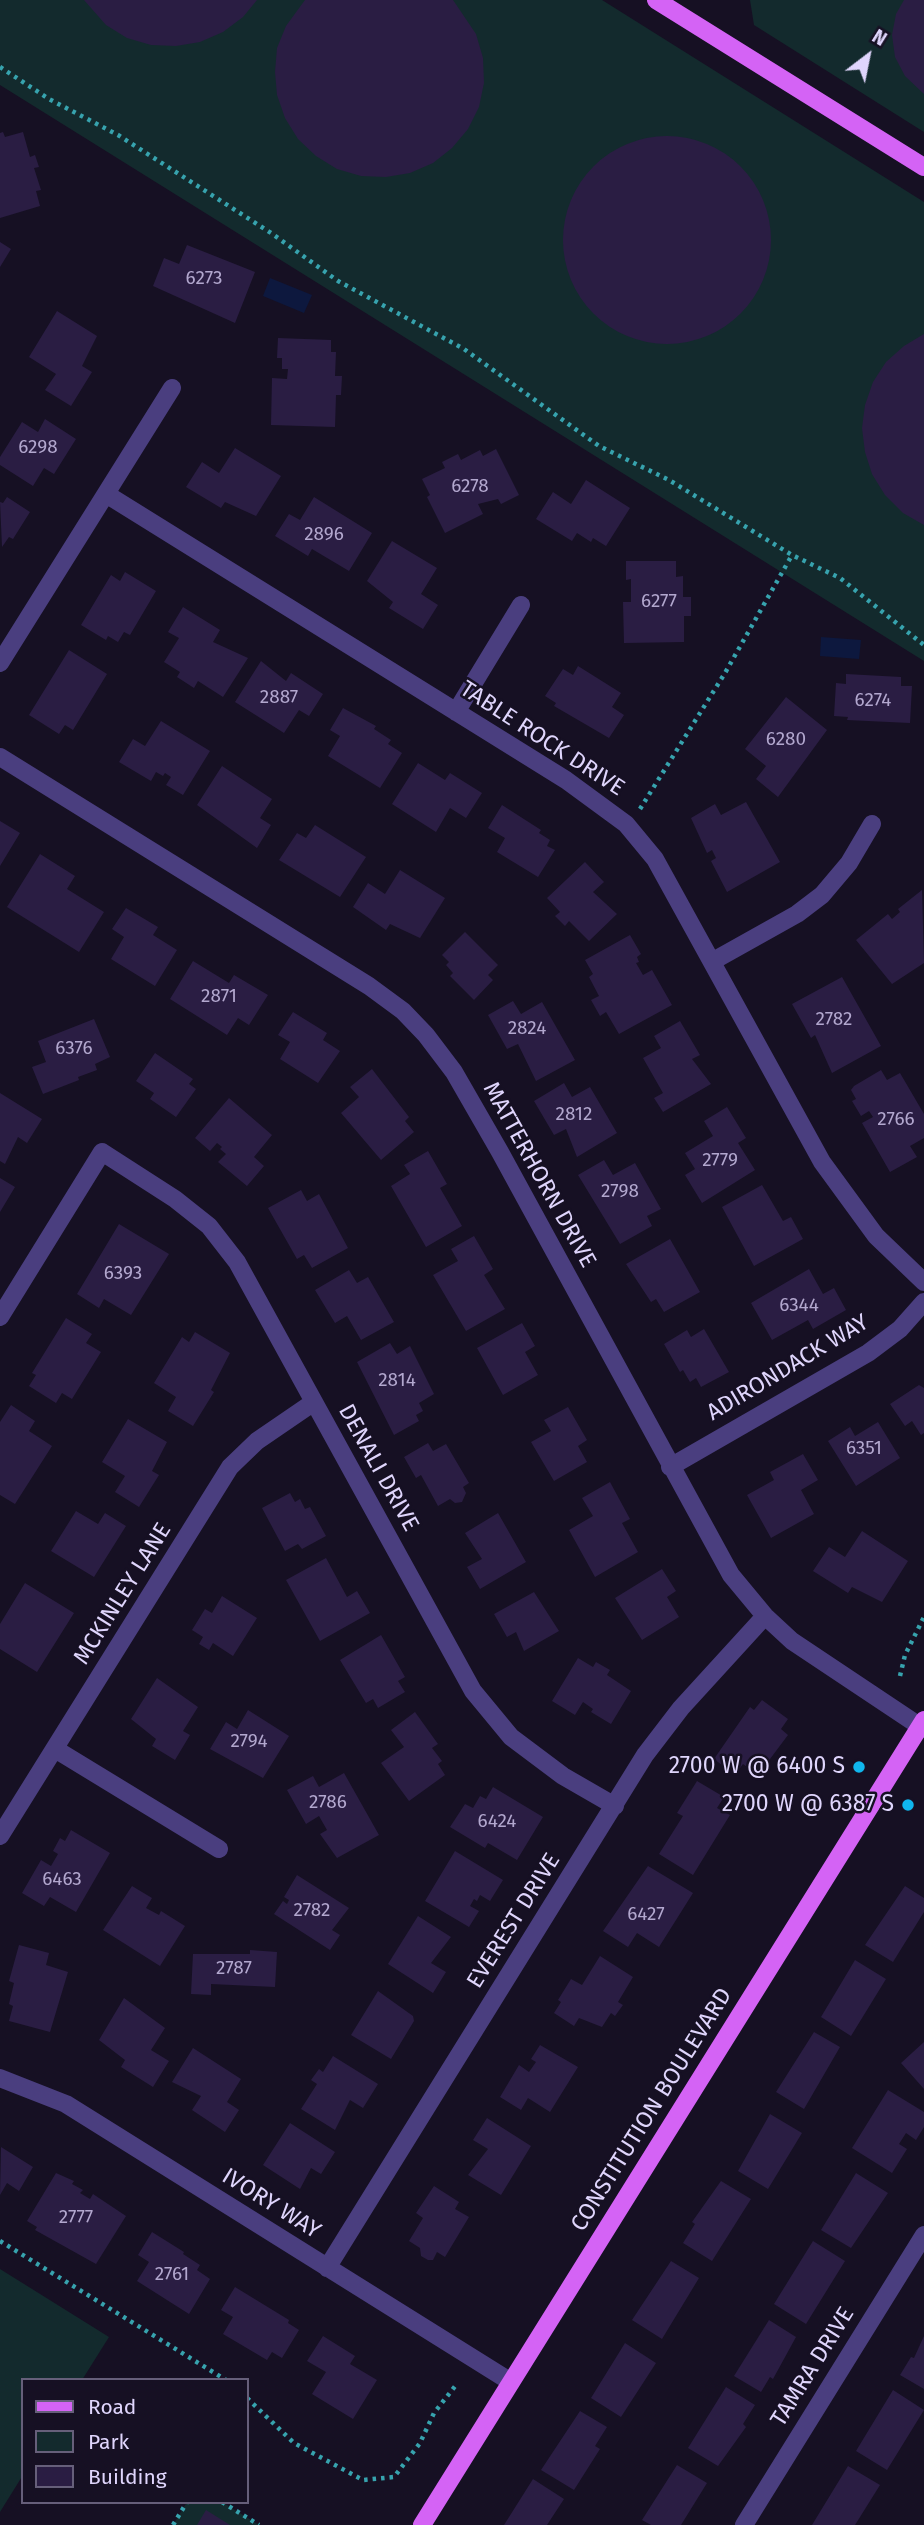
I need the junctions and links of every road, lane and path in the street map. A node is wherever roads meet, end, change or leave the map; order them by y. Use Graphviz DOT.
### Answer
graph roads {
  1 [pos="656,0"];
  2 [pos="0,67"];
  3 [pos="924,167"];
  4 [pos="172,388"];
  5 [pos="106,494"];
  6 [pos="792,555"];
  7 [pos="521,605"];
  8 [pos="924,645"];
  9 [pos="0,663"];
  10 [pos="456,712"];
  11 [pos="0,757"];
  12 [pos="637,812"];
  13 [pos="872,824"];
  14 [pos="713,961"];
  15 [pos="924,1282"];
  16 [pos="924,1302"];
  17 [pos="0,1317"];
  18 [pos="314,1402"];
  19 [pos="670,1467"];
  20 [pos="765,1616"];
  21 [pos="924,1617"];
  22 [pos="900,1676"];
  23 [pos="923,1725"];
  24 [pos="55,1749"];
  25 [pos="615,1806"];
  26 [pos="0,1836"];
  27 [pos="219,1849"];
  28 [pos="0,2078"];
  29 [pos="924,2235"];
  30 [pos="0,2241"];
  31 [pos="327,2268"];
  32 [pos="223,2378"];
  33 [pos="511,2382"];
  34 [pos="456,2385"];
  35 [pos="248,2399"];
  36 [pos="186,2504"];
  37 [pos="225,2504"];
  38 [pos="173,2525"];
  39 [pos="259,2525"];
  40 [pos="422,2525"];
  41 [pos="744,2525"];
  1 -- 3 [label="main road"];
  2 -- 6 [label="path"];
  4 -- 5 [label="street"];
  5 -- 9 [label="street"];
  5 -- 10 [label="street, TABLE ROCK DRIVE"];
  6 -- 8 [label="path"];
  6 -- 12 [label="path"];
  7 -- 10 [label="street"];
  10 -- 14 [label="street, TABLE ROCK DRIVE"];
  11 -- 19 [label="street, MATTERHORN DRIVE"];
  13 -- 14 [label="street"];
  14 -- 15 [label="street, TABLE ROCK DRIVE"];
  16 -- 19 [label="street, ADIRONDACK WAY"];
  17 -- 18 [label="street, DENALI DRIVE"];
  18 -- 24 [label="street, MCKINLEY LANE"];
  18 -- 25 [label="street, DENALI DRIVE"];
  19 -- 20 [label="street, MATTERHORN DRIVE"];
  20 -- 23 [label="street, MATTERHORN DRIVE"];
  20 -- 25 [label="street, EVEREST DRIVE"];
  21 -- 22 [label="path"];
  23 -- 33 [label="main road, CONSTITUTION BOULEVARD"];
  24 -- 26 [label="street, MCKINLEY LANE"];
  24 -- 27 [label="street"];
  25 -- 31 [label="street, EVEREST DRIVE"];
  28 -- 31 [label="street, IVORY WAY"];
  29 -- 41 [label="street, TAMRA DRIVE"];
  30 -- 32 [label="path"];
  31 -- 33 [label="street, IVORY WAY"];
  33 -- 40 [label="main road, CONSTITUTION BOULEVARD"];
  34 -- 35 [label="path"];
  36 -- 38 [label="path"];
  37 -- 39 [label="path"];
}
